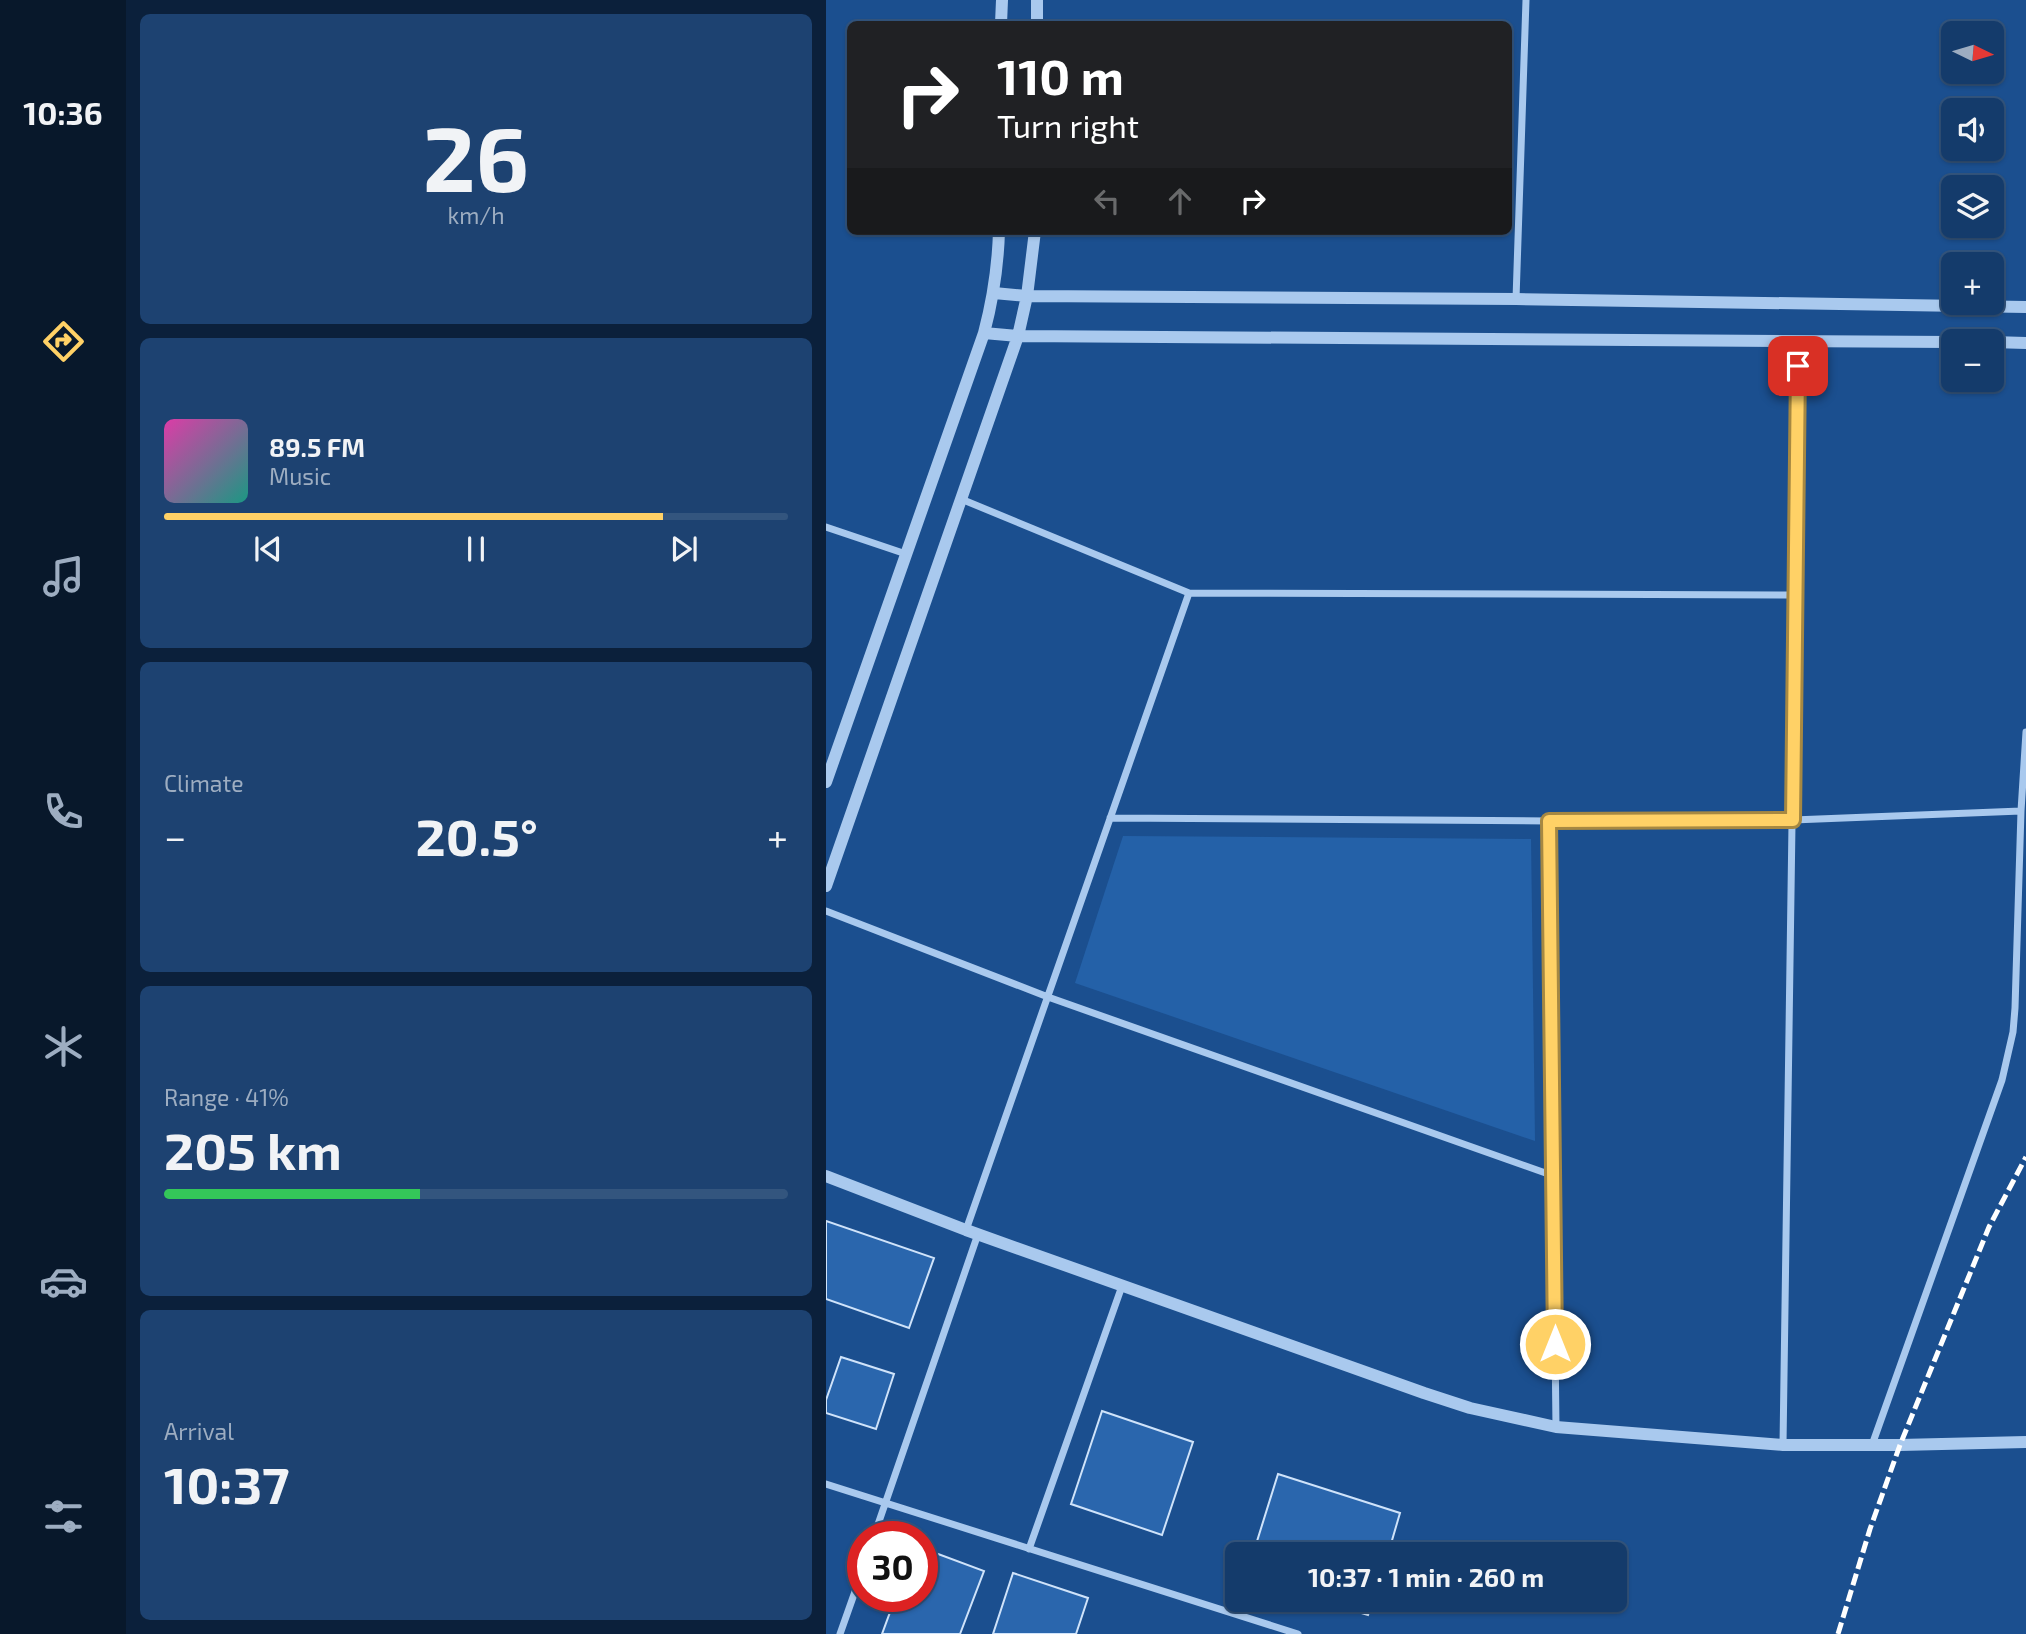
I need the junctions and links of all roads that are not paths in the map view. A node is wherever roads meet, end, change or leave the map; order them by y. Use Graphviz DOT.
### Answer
graph roads {
  1 [pos="1002,0"];
  2 [pos="1037,0"];
  3 [pos="1526,0"];
  4 [pos="1001,21"];
  5 [pos="1037,21"];
  6 [pos="999,235"];
  7 [pos="1035,235"];
  8 [pos="994,293"];
  9 [pos="1027,296"];
  10 [pos="1516,299"];
  11 [pos="2026,307"];
  12 [pos="984,333"];
  13 [pos="1018,336"];
  14 [pos="1799,341"];
  15 [pos="1941,342"];
  16 [pos="2004,342"];
  17 [pos="2026,343"];
  18 [pos="961,499"];
  19 [pos="826,527"];
  20 [pos="906,554"];
  21 [pos="1189,593"];
  22 [pos="1796,595"];
  23 [pos="2026,732"];
  24 [pos="826,782"];
  25 [pos="2021,811"];
  26 [pos="1110,818"];
  27 [pos="1793,820"];
  28 [pos="1549,821"];
  29 [pos="826,886"];
  30 [pos="826,911"];
  31 [pos="1048,997"];
  32 [pos="826,1176"];
  33 [pos="1554,1176"];
  34 [pos="972,1232"];
  35 [pos="1122,1286"];
  36 [pos="1556,1427"];
  37 [pos="2026,1442"];
  38 [pos="1783,1445"];
  39 [pos="1872,1445"];
  40 [pos="826,1484"];
  41 [pos="885,1503"];
  42 [pos="879,1521"];
  43 [pos="1029,1549"];
  44 [pos="848,1612"];
  45 [pos="841,1634"];
  46 [pos="1298,1634"];
  1 -- 4 [label="street"];
  2 -- 5 [label="street"];
  3 -- 10 [label="street"];
  6 -- 8 [label="street"];
  7 -- 9 [label="street"];
  8 -- 9 [label="street"];
  8 -- 12 [label="street"];
  9 -- 10 [label="street"];
  9 -- 13 [label="street"];
  10 -- 11 [label="street"];
  12 -- 13 [label="street"];
  12 -- 20 [label="street"];
  13 -- 14 [label="street"];
  13 -- 18 [label="street"];
  14 -- 15 [label="street"];
  14 -- 22 [label="street"];
  16 -- 17 [label="street"];
  18 -- 21 [label="street"];
  18 -- 29 [label="street"];
  19 -- 20 [label="street"];
  20 -- 24 [label="street"];
  21 -- 22 [label="street"];
  21 -- 26 [label="street"];
  22 -- 27 [label="street"];
  23 -- 25 [label="street"];
  25 -- 27 [label="street"];
  25 -- 39 [label="street"];
  26 -- 28 [label="street"];
  26 -- 31 [label="street"];
  27 -- 28 [label="street"];
  27 -- 38 [label="street"];
  28 -- 33 [label="street"];
  30 -- 31 [label="street"];
  31 -- 33 [label="street"];
  31 -- 34 [label="street"];
  32 -- 34 [label="street"];
  33 -- 36 [label="street"];
  34 -- 35 [label="street"];
  34 -- 41 [label="street"];
  35 -- 36 [label="street"];
  35 -- 43 [label="street"];
  36 -- 38 [label="street"];
  37 -- 39 [label="street"];
  38 -- 39 [label="street"];
  40 -- 41 [label="street"];
  41 -- 42 [label="street"];
  41 -- 43 [label="street"];
  43 -- 46 [label="street"];
  44 -- 45 [label="street"];
}
